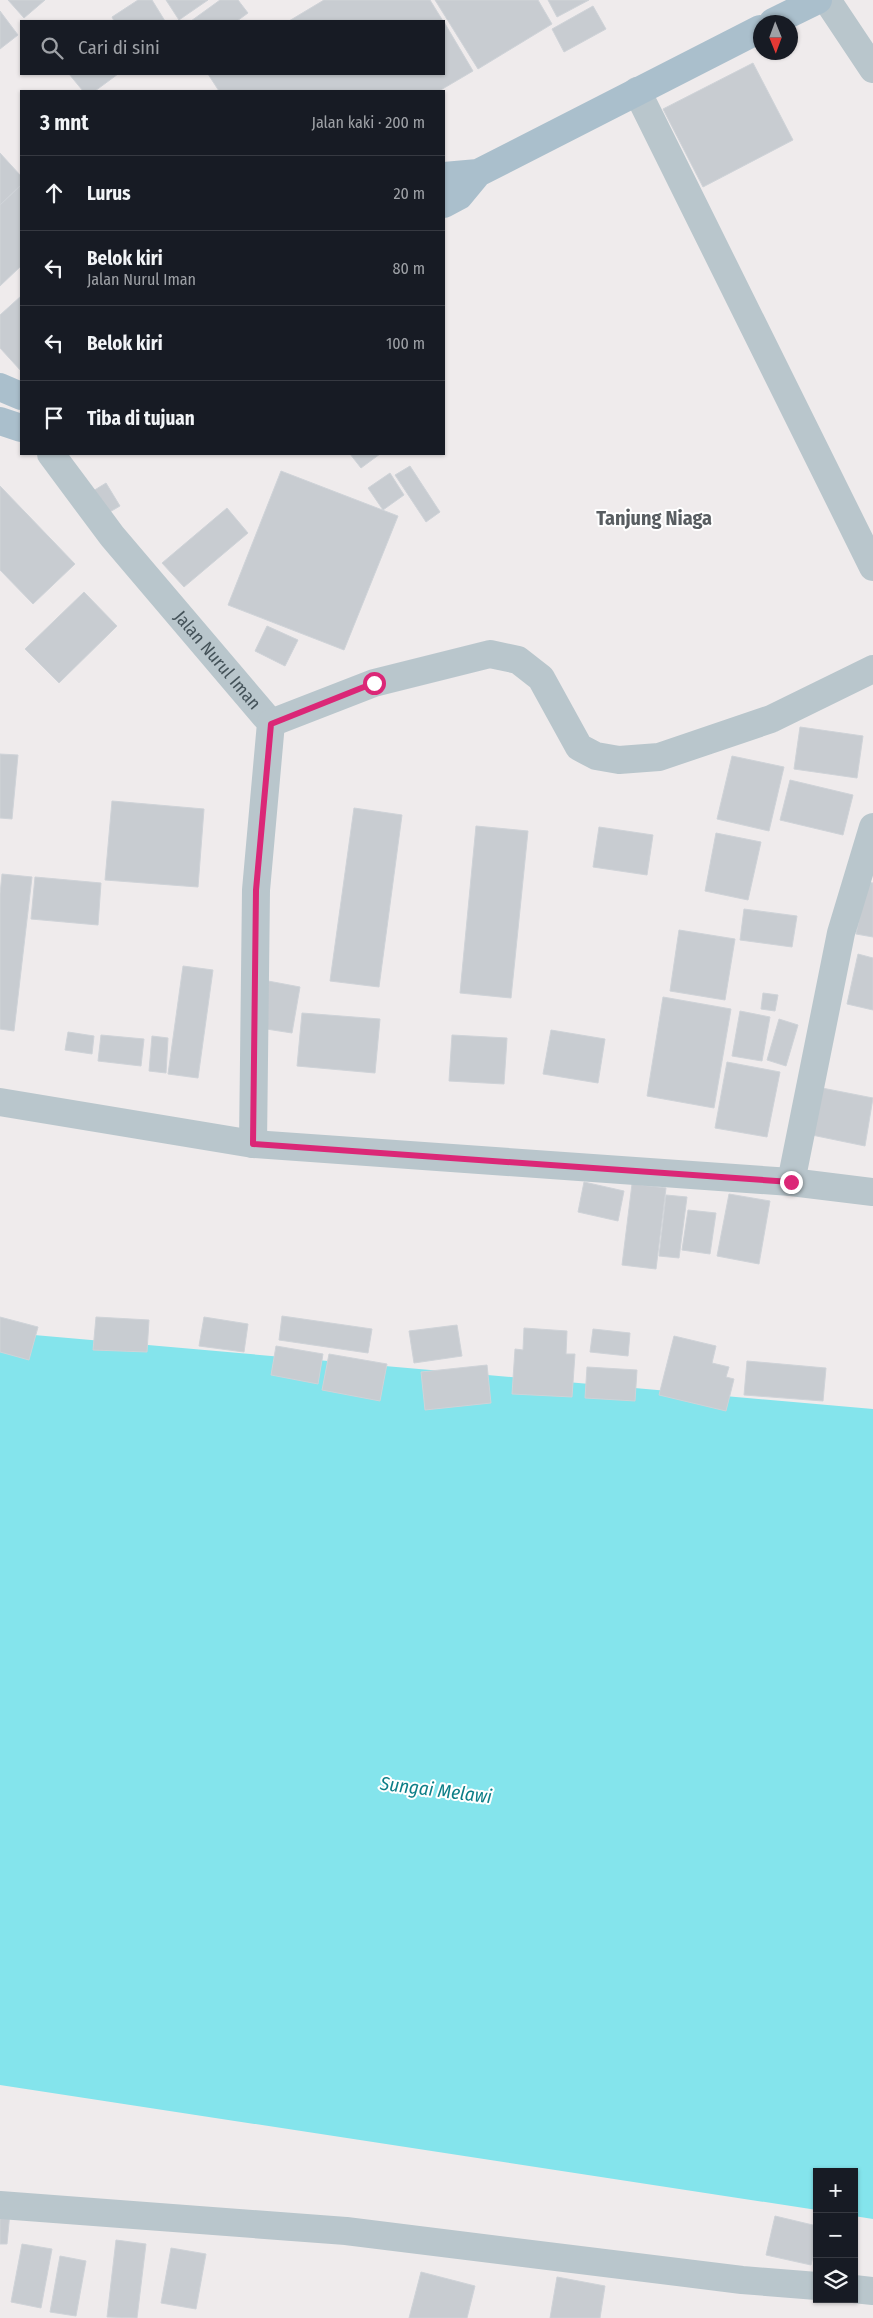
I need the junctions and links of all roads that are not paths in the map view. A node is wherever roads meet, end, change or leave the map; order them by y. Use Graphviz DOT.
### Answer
graph roads {
  1 [pos="818,0"];
  2 [pos="827,0"];
  3 [pos="787,15"];
  4 [pos="753,32"];
  5 [pos="873,69"];
  6 [pos="636,91"];
  7 [pos="478,173"];
  8 [pos="445,176"];
  9 [pos="445,203"];
  10 [pos="0,387"];
  11 [pos="20,396"];
  12 [pos="0,421"];
  13 [pos="20,428"];
  14 [pos="52,455"];
  15 [pos="873,566"];
  16 [pos="873,669"];
  17 [pos="271,724"];
  18 [pos="873,828"];
  19 [pos="0,1102"];
  20 [pos="253,1144"];
  21 [pos="791,1182"];
  22 [pos="873,1192"];
  23 [pos="0,2205"];
  24 [pos="813,2286"];
  25 [pos="858,2289"];
  26 [pos="873,2291"];
  1 -- 3 [label="main road"];
  2 -- 5 [label="street"];
  4 -- 6 [label="main road"];
  6 -- 7 [label="main road"];
  6 -- 15 [label="street"];
  7 -- 8 [label="main road"];
  7 -- 9 [label="main road"];
  10 -- 11 [label="main road"];
  12 -- 13 [label="main road"];
  14 -- 17 [label="street, Jalan Nurul Iman"];
  16 -- 17 [label="street"];
  17 -- 20 [label="street, Jalan Nurul Iman"];
  18 -- 21 [label="street"];
  19 -- 20 [label="street"];
  20 -- 21 [label="street"];
  21 -- 22 [label="street"];
  23 -- 24 [label="street"];
  25 -- 26 [label="street"];
}
